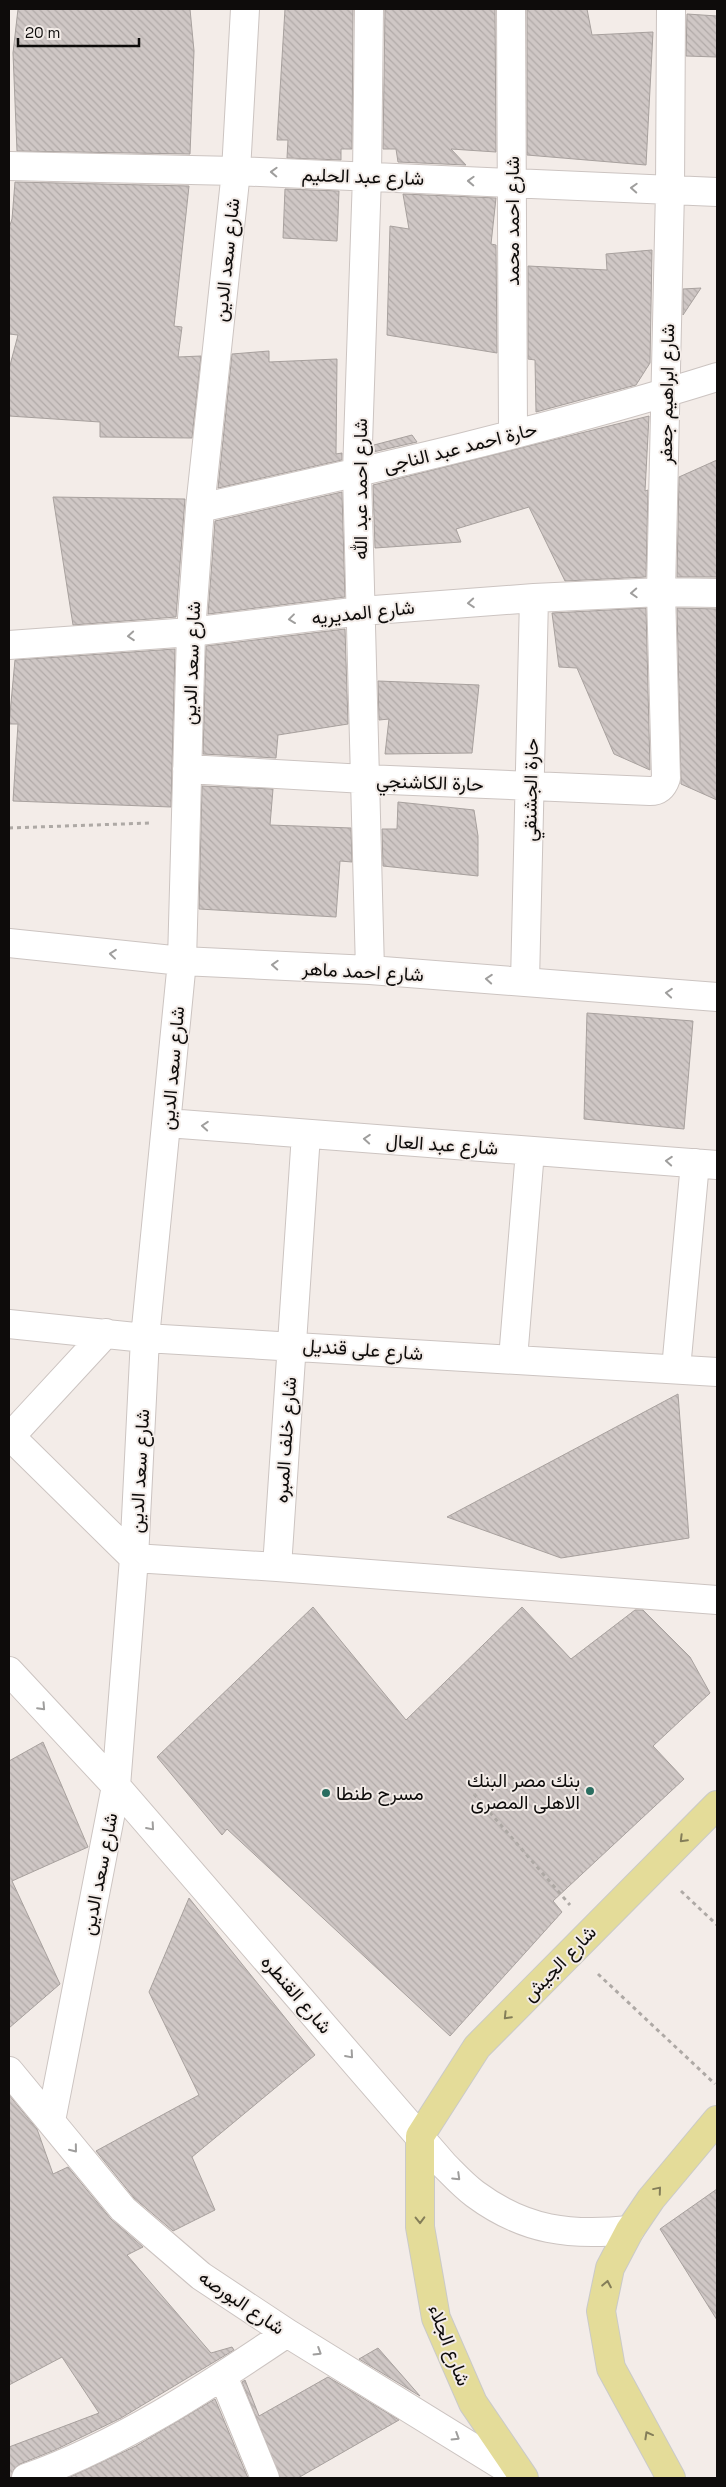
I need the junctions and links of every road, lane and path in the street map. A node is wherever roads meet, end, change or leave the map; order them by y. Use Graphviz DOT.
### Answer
graph roads {
  1 [pos="245,9"];
  2 [pos="369,9"];
  3 [pos="511,9"];
  4 [pos="671,9"];
  5 [pos="9,166"];
  6 [pos="236,171"];
  7 [pos="367,176"];
  8 [pos="512,182"];
  9 [pos="670,190"];
  10 [pos="717,192"];
  11 [pos="717,377"];
  12 [pos="666,393"];
  13 [pos="514,433"];
  14 [pos="357,473"];
  15 [pos="200,508"];
  16 [pos="661,592"];
  17 [pos="717,593"];
  18 [pos="534,598"];
  19 [pos="361,611"];
  20 [pos="191,632"];
  21 [pos="9,645"];
  22 [pos="187,769"];
  23 [pos="666,778"];
  24 [pos="365,780"];
  25 [pos="530,785"];
  26 [pos="186,821"];
  27 [pos="9,828"];
  28 [pos="9,943"];
  29 [pos="182,961"];
  30 [pos="370,970"];
  31 [pos="525,982"];
  32 [pos="717,997"];
  33 [pos="168,1123"];
  34 [pos="306,1134"];
  35 [pos="530,1151"];
  36 [pos="706,1164"];
  37 [pos="9,1324"];
  38 [pos="106,1333"];
  39 [pos="146,1338"];
  40 [pos="292,1345"];
  41 [pos="513,1359"];
  42 [pos="676,1369"];
  43 [pos="717,1372"];
  44 [pos="10,1437"];
  45 [pos="134,1558"];
  46 [pos="277,1567"];
  47 [pos="717,1600"];
  48 [pos="9,1671"];
  49 [pos="116,1786"];
  50 [pos="474,1794"];
  51 [pos="717,1805"];
  52 [pos="656,1866"];
  53 [pos="717,1925"];
  54 [pos="592,1929"];
  55 [pos="572,1949"];
  56 [pos="9,2071"];
  57 [pos="717,2086"];
  58 [pos="717,2120"];
  59 [pos="52,2121"];
  60 [pos="420,2136"];
  61 [pos="630,2230"];
  62 [pos="286,2333"];
  63 [pos="223,2376"];
  64 [pos="26,2478"];
  65 [pos="265,2478"];
  66 [pos="523,2478"];
  67 [pos="672,2478"];
  1 -- 6 [label="street, شارع سعد الدين"];
  2 -- 7 [label="street, شارع احمد عبد الله"];
  3 -- 8 [label="street, شارع احمد محمد"];
  4 -- 9 [label="street, شارع ابراهيم جعفر"];
  5 -- 6 [label="street, شارع عبد الحليم"];
  7 -- 6 [label="street, شارع عبد الحليم, one-way"];
  6 -- 15 [label="street, شارع سعد الدين"];
  8 -- 7 [label="street, شارع عبد الحليم, one-way"];
  7 -- 14 [label="street, شارع احمد عبد الله"];
  9 -- 8 [label="street, شارع عبد الحليم, one-way"];
  8 -- 13 [label="street, شارع احمد محمد"];
  9 -- 10 [label="street, شارع عبد الحليم"];
  9 -- 12 [label="street, شارع ابراهيم جعفر"];
  11 -- 12 [label="street, حارة احمد عبد الناجى"];
  12 -- 13 [label="street, حارة احمد عبد الناجى"];
  12 -- 16 [label="street, شارع ابراهيم جعفر"];
  13 -- 14 [label="street, حارة احمد عبد الناجى"];
  14 -- 15 [label="street, حارة احمد عبد الناجى"];
  14 -- 19 [label="street, شارع احمد عبد الله"];
  15 -- 20 [label="street, شارع سعد الدين"];
  16 -- 17 [label="street, شارع المديريه"];
  16 -- 18 [label="street, شارع المديريه, one-way"];
  16 -- 23 [label="street, شارع ابراهيم جعفر"];
  18 -- 19 [label="street, شارع المديريه, one-way"];
  18 -- 25 [label="street, حارة الجشنقي"];
  19 -- 20 [label="street, شارع المديريه, one-way"];
  19 -- 24 [label="street, شارع احمد عبد الله"];
  20 -- 21 [label="street, شارع المديريه, one-way"];
  20 -- 22 [label="street, شارع سعد الدين"];
  22 -- 24 [label="street, حارة الكاشنجي"];
  22 -- 26 [label="street, شارع سعد الدين"];
  23 -- 25 [label="street, حارة الكاشنجي"];
  24 -- 25 [label="street, حارة الكاشنجي"];
  24 -- 30 [label="street, شارع احمد عبد الله"];
  25 -- 31 [label="street, حارة الجشنقي"];
  26 -- 27 [label="path"];
  26 -- 29 [label="street, شارع سعد الدين"];
  29 -- 28 [label="street, شارع احمد ماهر, one-way"];
  30 -- 29 [label="street, شارع احمد ماهر, one-way"];
  29 -- 33 [label="street, شارع سعد الدين"];
  31 -- 30 [label="street, شارع احمد ماهر, one-way"];
  32 -- 31 [label="street, شارع احمد ماهر, one-way"];
  34 -- 33 [label="street, شارع عبد العال, one-way"];
  33 -- 39 [label="street, شارع سعد الدين"];
  35 -- 34 [label="street, شارع عبد العال, one-way"];
  34 -- 40 [label="street, شارع خلف المبره"];
  36 -- 35 [label="street, شارع عبد العال, one-way"];
  35 -- 41 [label="street"];
  36 -- 42 [label="street"];
  37 -- 38 [label="street, شارع على قنديل"];
  38 -- 39 [label="street, شارع على قنديل"];
  38 -- 44 [label="street"];
  39 -- 40 [label="street, شارع على قنديل"];
  39 -- 45 [label="street, شارع سعد الدين"];
  40 -- 41 [label="street, شارع على قنديل"];
  40 -- 46 [label="street, شارع خلف المبره"];
  41 -- 42 [label="street, شارع على قنديل"];
  42 -- 43 [label="street, شارع على قنديل"];
  44 -- 45 [label="street"];
  45 -- 46 [label="street"];
  45 -- 49 [label="street, شارع سعد الدين"];
  46 -- 47 [label="street"];
  48 -- 49 [label="street, شارع القنطره, one-way"];
  49 -- 59 [label="street, شارع سعد الدين"];
  49 -- 60 [label="street, شارع القنطره, one-way"];
  50 -- 54 [label="path"];
  51 -- 52 [label="main road, شارع الجيش, one-way"];
  52 -- 53 [label="path"];
  52 -- 54 [label="main road, شارع الجيش"];
  54 -- 55 [label="main road, شارع الجيش"];
  55 -- 57 [label="path"];
  55 -- 60 [label="main road, شارع الجيش, one-way"];
  56 -- 59 [label="street, شارع البورصه"];
  61 -- 58 [label="main road, one-way"];
  59 -- 62 [label="street, شارع البورصه, one-way"];
  60 -- 61 [label="street, شارع القنطره, one-way"];
  60 -- 66 [label="main road, شارع الجلاء, one-way"];
  67 -- 61 [label="main road, one-way"];
  62 -- 63 [label="street"];
  62 -- 66 [label="street, شارع البورصه, one-way"];
  63 -- 64 [label="street"];
  63 -- 65 [label="street"];
}
